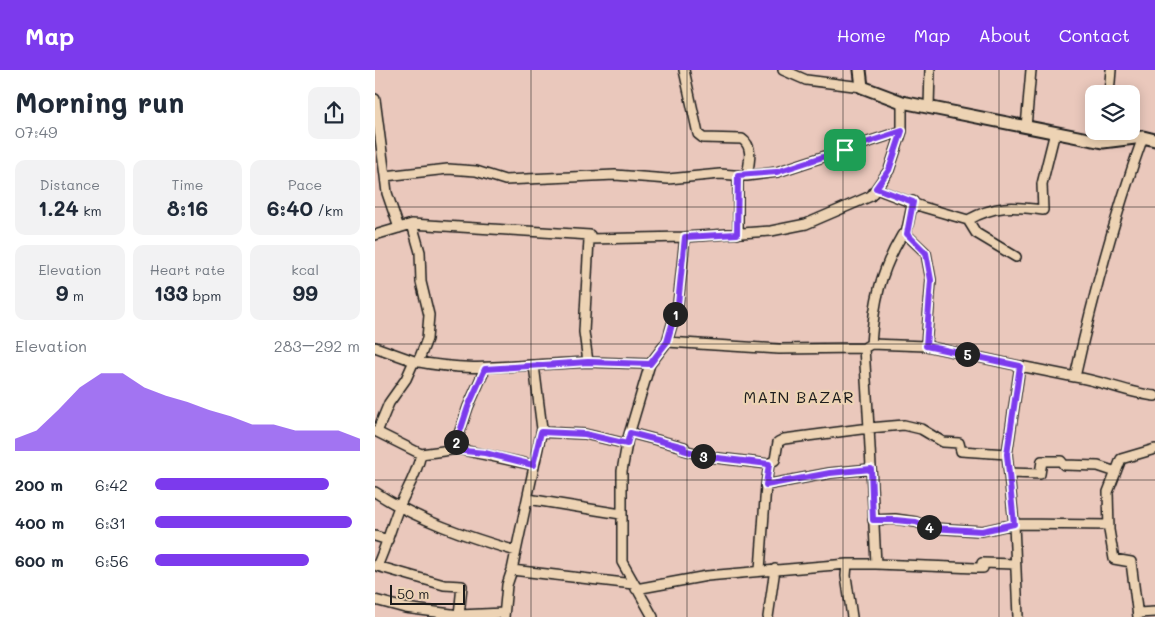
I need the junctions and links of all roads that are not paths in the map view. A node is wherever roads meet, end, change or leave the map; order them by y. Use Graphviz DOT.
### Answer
graph roads {
  1 [pos="684,70"];
  2 [pos="783,70"];
  3 [pos="860,70"];
  4 [pos="930,70"];
  5 [pos="1031,70"];
  6 [pos="1111,70"];
  7 [pos="1110,85"];
  8 [pos="862,87"];
  9 [pos="375,99"];
  10 [pos="902,102"];
  11 [pos="929,107"];
  12 [pos="1026,126"];
  13 [pos="902,131"];
  14 [pos="1055,132"];
  15 [pos="1085,134"];
  16 [pos="1140,137"];
  17 [pos="1143,137"];
  18 [pos="1155,140"];
  19 [pos="381,171"];
  20 [pos="738,175"];
  21 [pos="747,176"];
  22 [pos="876,188"];
  23 [pos="913,202"];
  24 [pos="968,220"];
  25 [pos="411,224"];
  26 [pos="399,228"];
  27 [pos="737,234"];
  28 [pos="907,234"];
  29 [pos="375,235"];
  30 [pos="685,237"];
  31 [pos="589,239"];
  32 [pos="1016,256"];
  33 [pos="667,342"];
  34 [pos="375,346"];
  35 [pos="867,346"];
  36 [pos="926,346"];
  37 [pos="416,361"];
  38 [pos="588,362"];
  39 [pos="650,364"];
  40 [pos="534,365"];
  41 [pos="1020,366"];
  42 [pos="485,369"];
  43 [pos="1075,377"];
  44 [pos="1155,396"];
  45 [pos="869,428"];
  46 [pos="376,431"];
  47 [pos="541,432"];
  48 [pos="630,433"];
  49 [pos="627,444"];
  50 [pos="1155,449"];
  51 [pos="454,450"];
  52 [pos="421,454"];
  53 [pos="1007,454"];
  54 [pos="769,464"];
  55 [pos="533,465"];
  56 [pos="871,469"];
  57 [pos="1116,472"];
  58 [pos="1009,473"];
  59 [pos="766,485"];
  60 [pos="375,492"];
  61 [pos="528,499"];
  62 [pos="399,508"];
  63 [pos="621,514"];
  64 [pos="873,520"];
  65 [pos="1014,524"];
  66 [pos="1109,526"];
  67 [pos="375,536"];
  68 [pos="388,540"];
  69 [pos="516,550"];
  70 [pos="847,564"];
  71 [pos="876,564"];
  72 [pos="1015,564"];
  73 [pos="376,566"];
  74 [pos="775,569"];
  75 [pos="513,570"];
  76 [pos="760,570"];
  77 [pos="375,576"];
  78 [pos="634,587"];
  79 [pos="375,600"];
  80 [pos="1155,612"];
  81 [pos="459,615"];
  82 [pos="504,615"];
  83 [pos="1138,615"];
  84 [pos="653,617"];
  85 [pos="768,617"];
  86 [pos="852,617"];
  87 [pos="1018,617"];
  1 -- 21 [label="street"];
  2 -- 8 [label="street"];
  3 -- 8 [label="main road"];
  4 -- 11 [label="street"];
  5 -- 12 [label="street"];
  6 -- 7 [label="street"];
  8 -- 10 [label="main road"];
  9 -- 19 [label="street"];
  10 -- 11 [label="main road"];
  10 -- 13 [label="street"];
  11 -- 12 [label="main road"];
  12 -- 14 [label="main road"];
  13 -- 21 [label="street"];
  13 -- 22 [label="street"];
  14 -- 15 [label="main road"];
  14 -- 24 [label="street"];
  16 -- 17 [label="main road"];
  17 -- 18 [label="main road"];
  17 -- 43 [label="street"];
  19 -- 20 [label="street"];
  19 -- 26 [label="street"];
  20 -- 21 [label="street"];
  20 -- 27 [label="street"];
  22 -- 23 [label="street"];
  22 -- 27 [label="street"];
  23 -- 24 [label="street"];
  23 -- 28 [label="street"];
  24 -- 32 [label="street"];
  25 -- 26 [label="street"];
  25 -- 31 [label="street"];
  25 -- 37 [label="street"];
  26 -- 29 [label="street"];
  27 -- 30 [label="street"];
  28 -- 35 [label="street"];
  28 -- 36 [label="street"];
  30 -- 31 [label="street"];
  30 -- 33 [label="street"];
  31 -- 38 [label="street"];
  33 -- 35 [label="street"];
  33 -- 39 [label="street"];
  34 -- 37 [label="street"];
  35 -- 36 [label="street"];
  35 -- 45 [label="street"];
  36 -- 41 [label="street"];
  37 -- 42 [label="street"];
  37 -- 46 [label="street"];
  38 -- 39 [label="street"];
  38 -- 40 [label="street"];
  39 -- 48 [label="street"];
  40 -- 42 [label="street"];
  40 -- 47 [label="street"];
  41 -- 43 [label="street"];
  41 -- 53 [label="street"];
  42 -- 51 [label="street"];
  43 -- 44 [label="street"];
  45 -- 53 [label="street"];
  45 -- 54 [label="street"];
  45 -- 56 [label="street"];
  46 -- 52 [label="street"];
  47 -- 49 [label="street"];
  47 -- 55 [label="street"];
  48 -- 49 [label="street"];
  48 -- 54 [label="street"];
  49 -- 63 [label="street"];
  50 -- 57 [label="street"];
  51 -- 52 [label="street"];
  51 -- 55 [label="street"];
  52 -- 62 [label="street"];
  53 -- 58 [label="street"];
  54 -- 59 [label="street"];
  55 -- 61 [label="street"];
  56 -- 59 [label="street"];
  56 -- 64 [label="street"];
  57 -- 58 [label="street"];
  57 -- 66 [label="street"];
  58 -- 65 [label="street"];
  59 -- 76 [label="street"];
  60 -- 62 [label="street"];
  61 -- 63 [label="street"];
  61 -- 69 [label="street"];
  62 -- 68 [label="street"];
  62 -- 69 [label="street"];
  63 -- 78 [label="street"];
  64 -- 65 [label="street"];
  64 -- 71 [label="street"];
  65 -- 66 [label="street"];
  65 -- 72 [label="street"];
  66 -- 83 [label="street"];
  67 -- 68 [label="street"];
  68 -- 73 [label="street"];
  69 -- 75 [label="street"];
  70 -- 71 [label="street"];
  70 -- 74 [label="street"];
  70 -- 86 [label="street"];
  71 -- 72 [label="street"];
  72 -- 87 [label="street"];
  73 -- 77 [label="street"];
  73 -- 81 [label="street"];
  74 -- 76 [label="street"];
  74 -- 85 [label="street"];
  75 -- 78 [label="street"];
  75 -- 82 [label="street"];
  76 -- 78 [label="street"];
  78 -- 84 [label="street"];
  79 -- 81 [label="street"];
  80 -- 83 [label="street"];
  81 -- 82 [label="street"];
}
